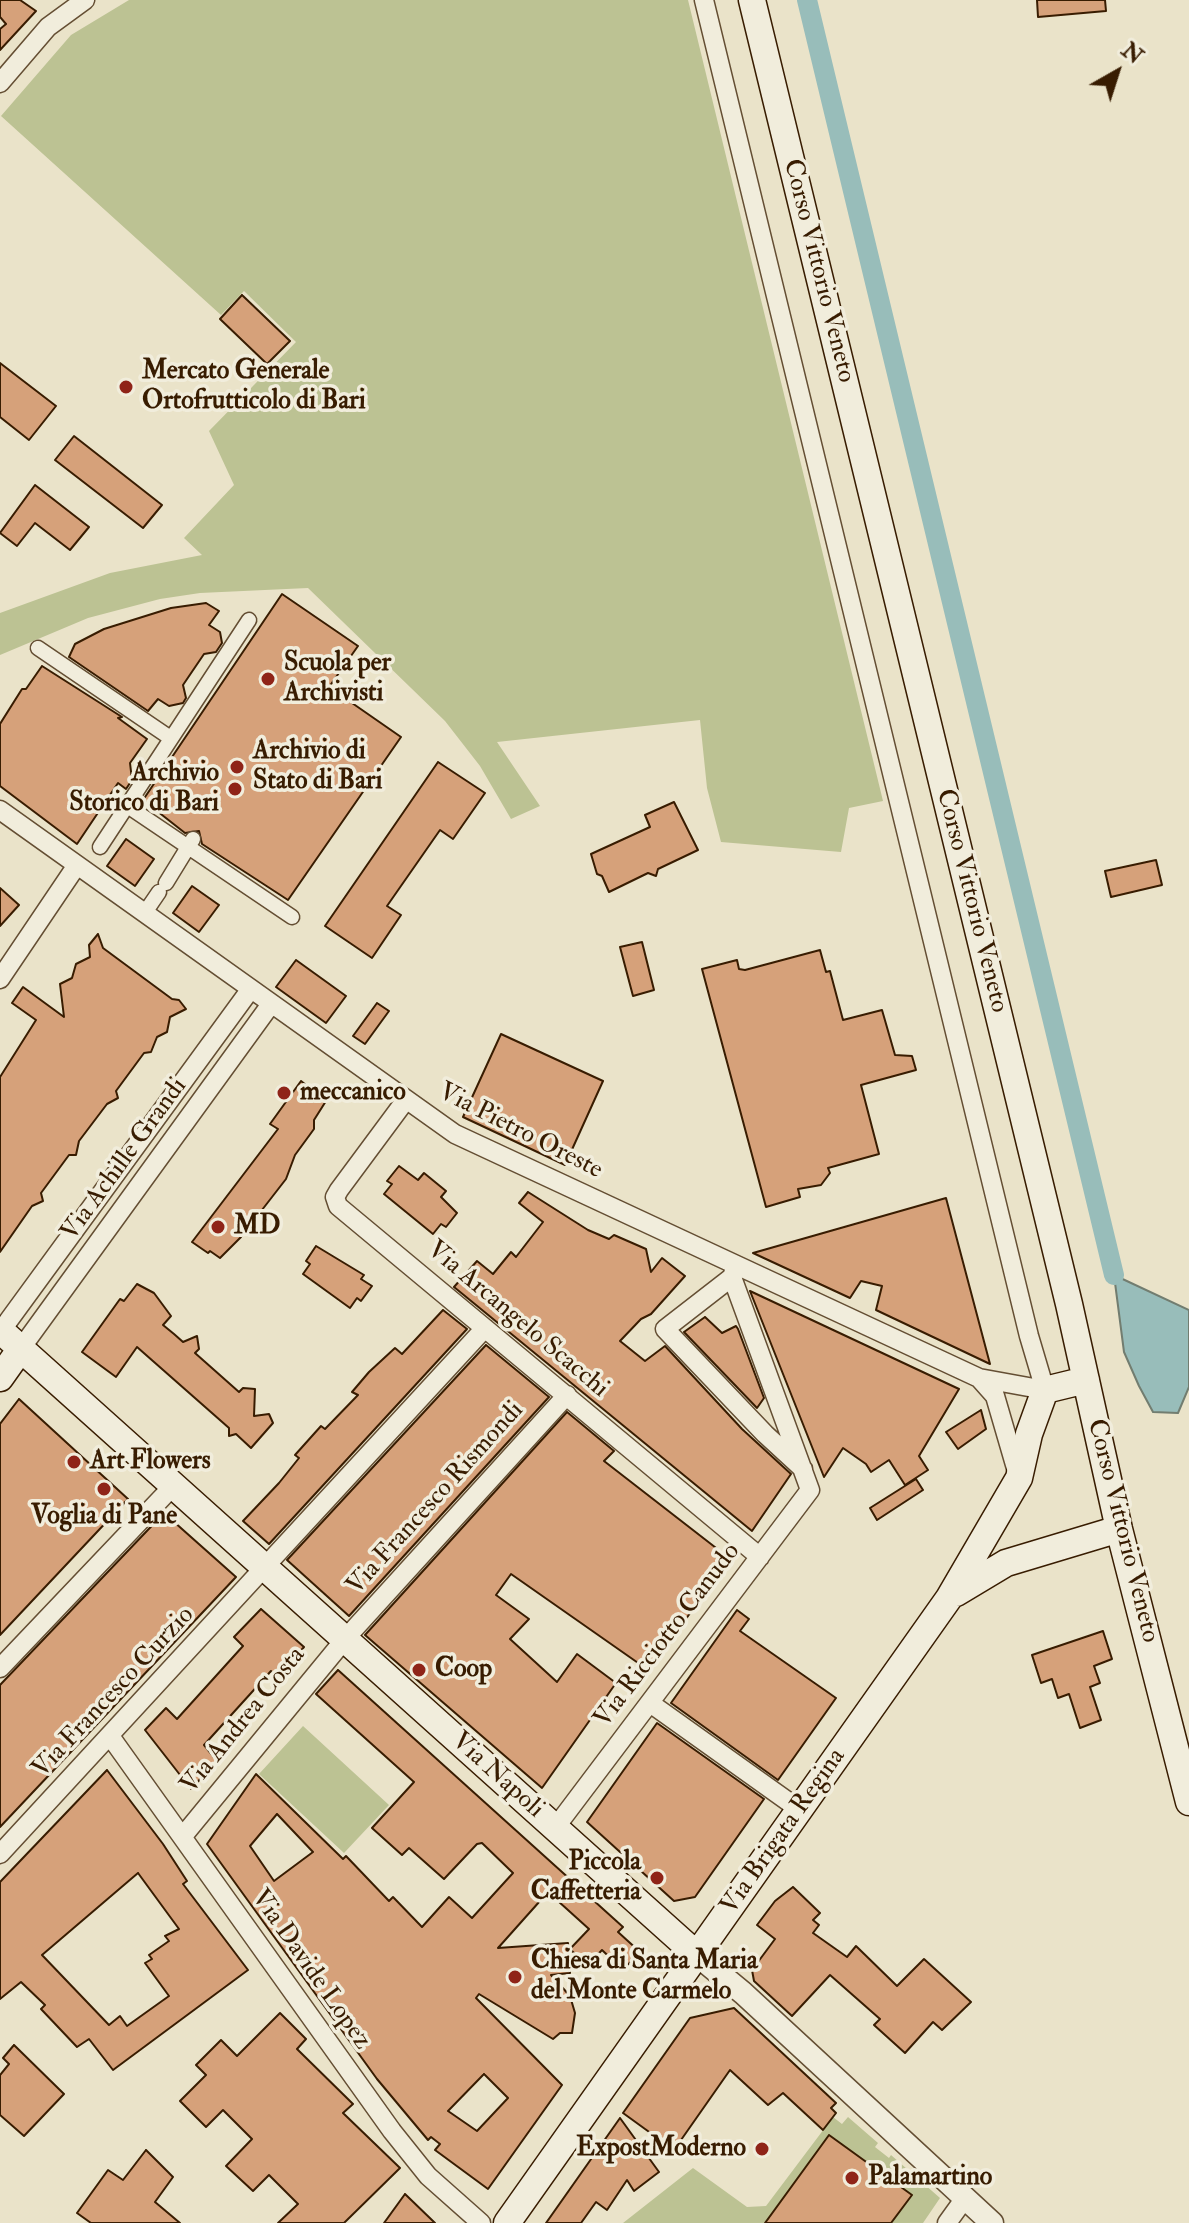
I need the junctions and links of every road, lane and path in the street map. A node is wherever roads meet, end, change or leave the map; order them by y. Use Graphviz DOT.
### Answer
graph roads {
  1 [pos="85,0"];
  2 [pos="704,0"];
  3 [pos="752,0"];
  4 [pos="0,83"];
  5 [pos="249,620"];
  6 [pos="38,648"];
  7 [pos="169,737"];
  8 [pos="126,805"];
  9 [pos="0,810"];
  10 [pos="190,843"];
  11 [pos="100,847"];
  12 [pos="77,865"];
  13 [pos="144,914"];
  14 [pos="292,917"];
  15 [pos="0,979"];
  16 [pos="250,990"];
  17 [pos="271,1004"];
  18 [pos="405,1101"];
  19 [pos="734,1271"];
  20 [pos="485,1328"];
  21 [pos="6,1335"];
  22 [pos="0,1378"];
  23 [pos="979,1378"];
  24 [pos="1086,1380"];
  25 [pos="1045,1390"];
  26 [pos="567,1395"];
  27 [pos="805,1471"];
  28 [pos="1019,1478"];
  29 [pos="174,1485"];
  30 [pos="1001,1508"];
  31 [pos="1119,1529"];
  32 [pos="1032,1553"];
  33 [pos="760,1557"];
  34 [pos="265,1567"];
  35 [pos="949,1598"];
  36 [pos="345,1639"];
  37 [pos="0,1668"];
  38 [pos="650,1703"];
  39 [pos="110,1736"];
  40 [pos="1189,1802"];
  41 [pos="800,1810"];
  42 [pos="555,1828"];
  43 [pos="183,1836"];
  44 [pos="0,1854"];
  45 [pos="697,1955"];
  46 [pos="965,2198"];
  47 [pos="481,2223"];
  48 [pos="507,2223"];
  49 [pos="947,2223"];
  50 [pos="992,2223"];
  1 -- 4 [label="street"];
  2 -- 25 [label="street, Corso Vittorio Veneto"];
  3 -- 24 [label="main road, Corso Vittorio Veneto"];
  5 -- 7 [label="street"];
  6 -- 7 [label="street"];
  7 -- 8 [label="street"];
  8 -- 10 [label="street"];
  8 -- 11 [label="street"];
  9 -- 12 [label="street, Via Pietro Oreste"];
  10 -- 13 [label="street"];
  10 -- 14 [label="street"];
  12 -- 13 [label="street, Via Pietro Oreste"];
  12 -- 15 [label="street"];
  13 -- 16 [label="street, Via Pietro Oreste"];
  16 -- 17 [label="street, Via Pietro Oreste"];
  16 -- 21 [label="street, Via Achille Grandi"];
  17 -- 18 [label="street, Via Pietro Oreste"];
  17 -- 21 [label="street, Via Achille Grandi"];
  18 -- 19 [label="street, Via Pietro Oreste"];
  18 -- 20 [label="street, Via Arcangelo Scacchi"];
  19 -- 23 [label="street, Via Pietro Oreste"];
  19 -- 27 [label="street"];
  19 -- 27 [label="street"];
  20 -- 26 [label="street, Via Arcangelo Scacchi"];
  20 -- 34 [label="street, Via Francesco Curzio"];
  21 -- 22 [label="main road"];
  21 -- 29 [label="main road, Via Napoli"];
  23 -- 25 [label="street, Via Pietro Oreste"];
  23 -- 28 [label="street"];
  24 -- 25 [label="main road"];
  24 -- 31 [label="main road, Corso Vittorio Veneto"];
  25 -- 28 [label="main road, Via Brigata Regina"];
  26 -- 33 [label="street, Via Arcangelo Scacchi"];
  26 -- 36 [label="street, Via Francesco Rismondi"];
  27 -- 33 [label="street, Via Ricciotto Canudo"];
  28 -- 30 [label="main road, Via Brigata Regina"];
  29 -- 34 [label="main road, Via Napoli"];
  29 -- 37 [label="street"];
  30 -- 32 [label="main road"];
  30 -- 35 [label="main road, Via Brigata Regina"];
  31 -- 32 [label="main road"];
  31 -- 40 [label="main road, Corso Vittorio Veneto"];
  32 -- 35 [label="main road"];
  33 -- 38 [label="street, Via Ricciotto Canudo"];
  34 -- 36 [label="main road, Via Napoli"];
  34 -- 39 [label="street, Via Francesco Curzio"];
  35 -- 41 [label="main road, Via Brigata Regina"];
  36 -- 42 [label="main road, Via Napoli"];
  36 -- 43 [label="street, Via Andrea Costa"];
  38 -- 41 [label="street"];
  38 -- 42 [label="street, Via Ricciotto Canudo"];
  39 -- 43 [label="street, Via Davide Lopez"];
  39 -- 44 [label="street, Via Francesco Curzio"];
  41 -- 45 [label="main road, Via Brigata Regina"];
  42 -- 45 [label="main road, Via Napoli"];
  43 -- 47 [label="street, Via Davide Lopez"];
  45 -- 46 [label="street, Via Napoli"];
  45 -- 48 [label="main road, Via Brigata Regina"];
  46 -- 49 [label="street"];
  46 -- 50 [label="street, Via Napoli"];
}
